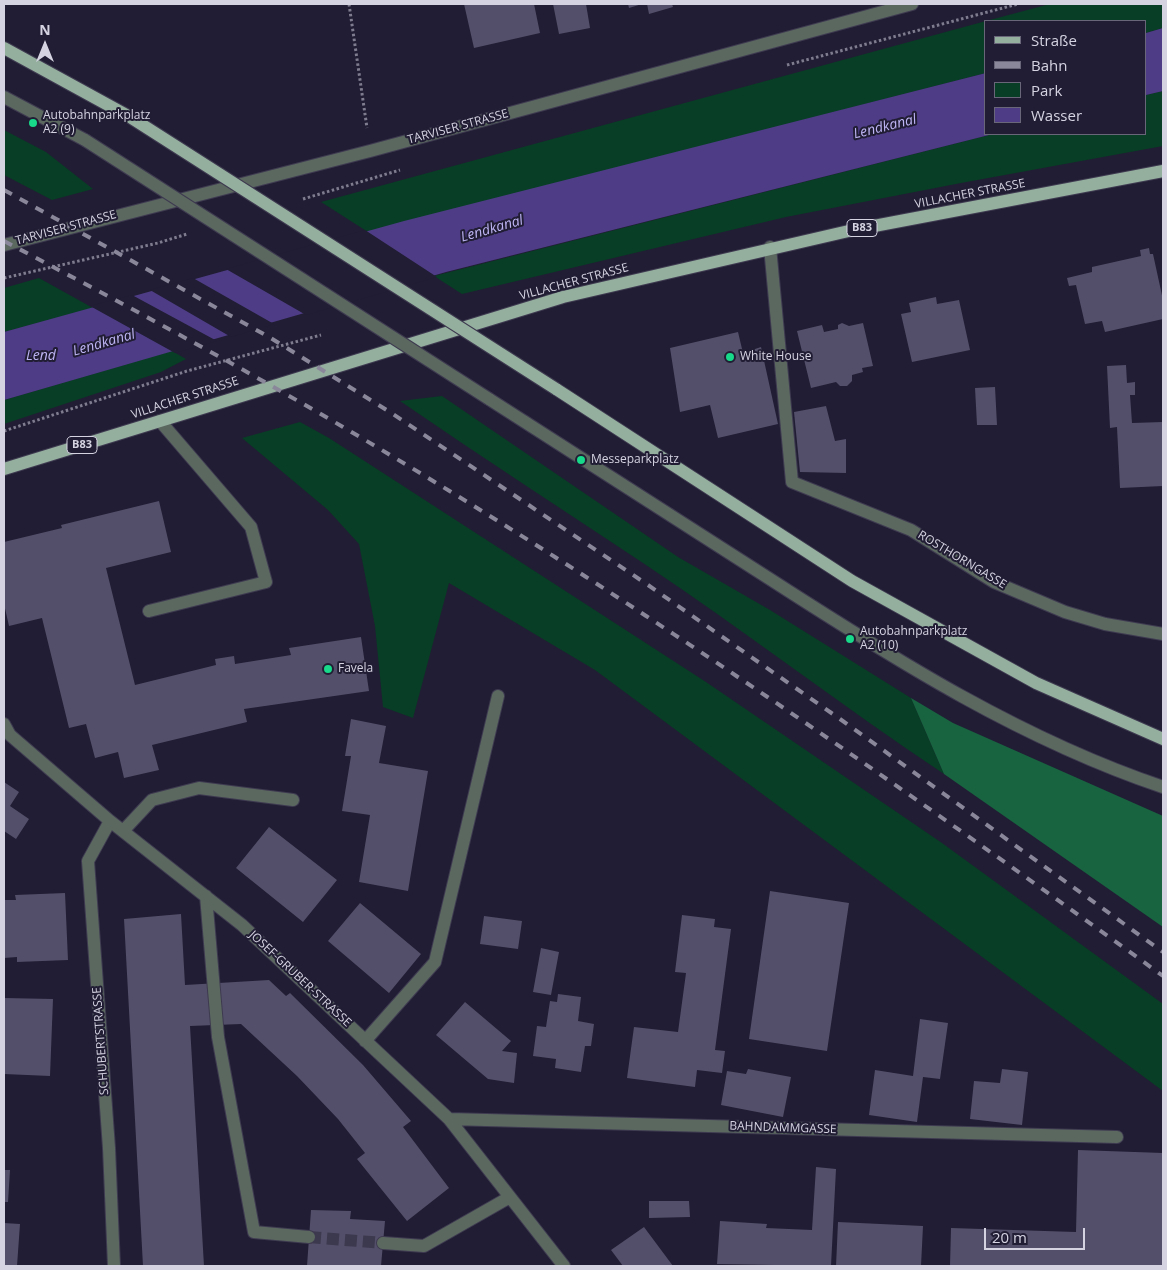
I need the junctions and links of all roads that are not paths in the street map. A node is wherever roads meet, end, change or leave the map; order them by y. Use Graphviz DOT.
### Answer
graph roads {
  1 [pos="912,4"];
  2 [pos="4,48"];
  3 [pos="4,97"];
  4 [pos="1163,171"];
  5 [pos="4,245"];
  6 [pos="770,247"];
  7 [pos="160,421"];
  8 [pos="4,469"];
  9 [pos="149,611"];
  10 [pos="1163,634"];
  11 [pos="498,696"];
  12 [pos="4,724"];
  13 [pos="1163,739"];
  14 [pos="1163,787"];
  15 [pos="293,800"];
  16 [pos="110,821"];
  17 [pos="123,831"];
  18 [pos="206,896"];
  19 [pos="365,1041"];
  20 [pos="449,1119"];
  21 [pos="1117,1137"];
  22 [pos="510,1197"];
  23 [pos="309,1237"];
  24 [pos="383,1243"];
  25 [pos="114,1266"];
  26 [pos="564,1266"];
  1 -- 5 [label="street, TARVISER STRASSE"];
  2 -- 13 [label="main road, bridge"];
  3 -- 14 [label="street, bridge"];
  4 -- 6 [label="main road, VILLACHER STRASSE / B83"];
  6 -- 7 [label="main road, VILLACHER STRASSE / B83"];
  6 -- 10 [label="street, ROSTHORNGASSE"];
  7 -- 8 [label="main road, VILLACHER STRASSE / B83"];
  7 -- 9 [label="street"];
  11 -- 19 [label="street"];
  12 -- 16 [label="street, JOSEF-GRUBER-STRASSE"];
  15 -- 17 [label="street"];
  16 -- 17 [label="street, JOSEF-GRUBER-STRASSE"];
  16 -- 25 [label="street, SCHUBERTSTRASSE"];
  17 -- 18 [label="street, JOSEF-GRUBER-STRASSE"];
  18 -- 19 [label="street, JOSEF-GRUBER-STRASSE"];
  18 -- 23 [label="street"];
  19 -- 20 [label="street, JOSEF-GRUBER-STRASSE"];
  20 -- 21 [label="street, BAHNDAMMGASSE"];
  20 -- 22 [label="street, JOSEF-GRUBER-STRASSE"];
  22 -- 24 [label="street"];
  22 -- 26 [label="street, JOSEF-GRUBER-STRASSE"];
}
